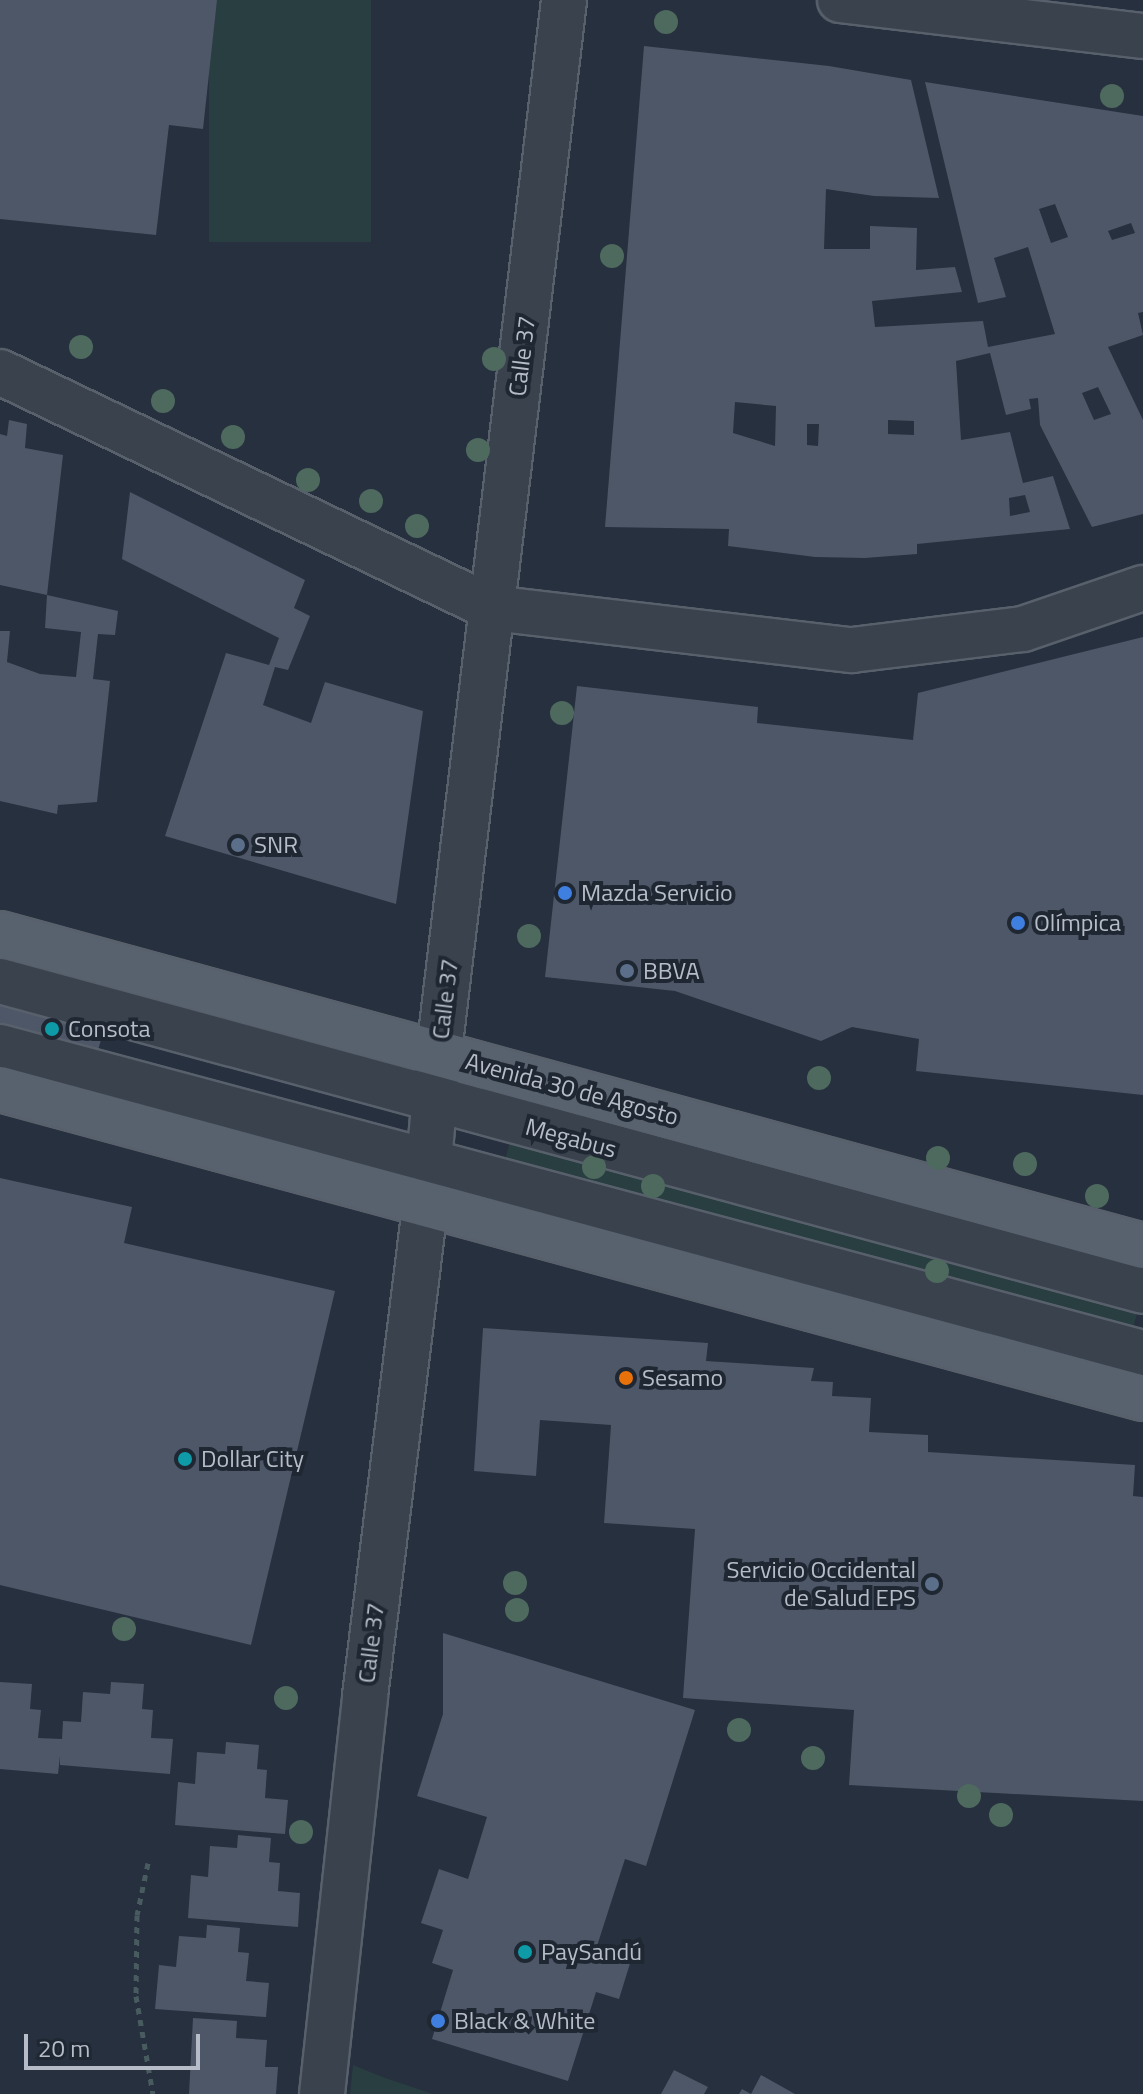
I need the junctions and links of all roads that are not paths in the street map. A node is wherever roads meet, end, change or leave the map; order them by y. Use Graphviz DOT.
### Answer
graph roads {
  1 [pos="564,0"];
  2 [pos="840,0"];
  3 [pos="1143,36"];
  4 [pos="0,372"];
  5 [pos="1143,588"];
  6 [pos="492,608"];
  7 [pos="0,934"];
  8 [pos="0,981"];
  9 [pos="0,1047"];
  10 [pos="439,1052"];
  11 [pos="0,1089"];
  12 [pos="434,1101"];
  13 [pos="429,1161"];
  14 [pos="425,1205"];
  15 [pos="1143,1246"];
  16 [pos="1143,1291"];
  17 [pos="1143,1353"];
  18 [pos="1143,1398"];
  19 [pos="322,2094"];
  1 -- 6 [label="street, Calle 37"];
  2 -- 3 [label="street"];
  4 -- 6 [label="street"];
  5 -- 6 [label="street"];
  6 -- 10 [label="street, Calle 37"];
  7 -- 10 [label="main road, Avenida 30 de Agosto"];
  8 -- 12 [label="street, Megabus"];
  9 -- 13 [label="street"];
  10 -- 12 [label="street, Calle 37"];
  10 -- 15 [label="main road, Avenida 30 de Agosto"];
  11 -- 14 [label="main road"];
  12 -- 13 [label="street, Calle 37"];
  12 -- 16 [label="street, Megabus"];
  13 -- 14 [label="street, Calle 37"];
  13 -- 17 [label="street"];
  14 -- 18 [label="main road"];
  14 -- 19 [label="street, Calle 37"];
}
